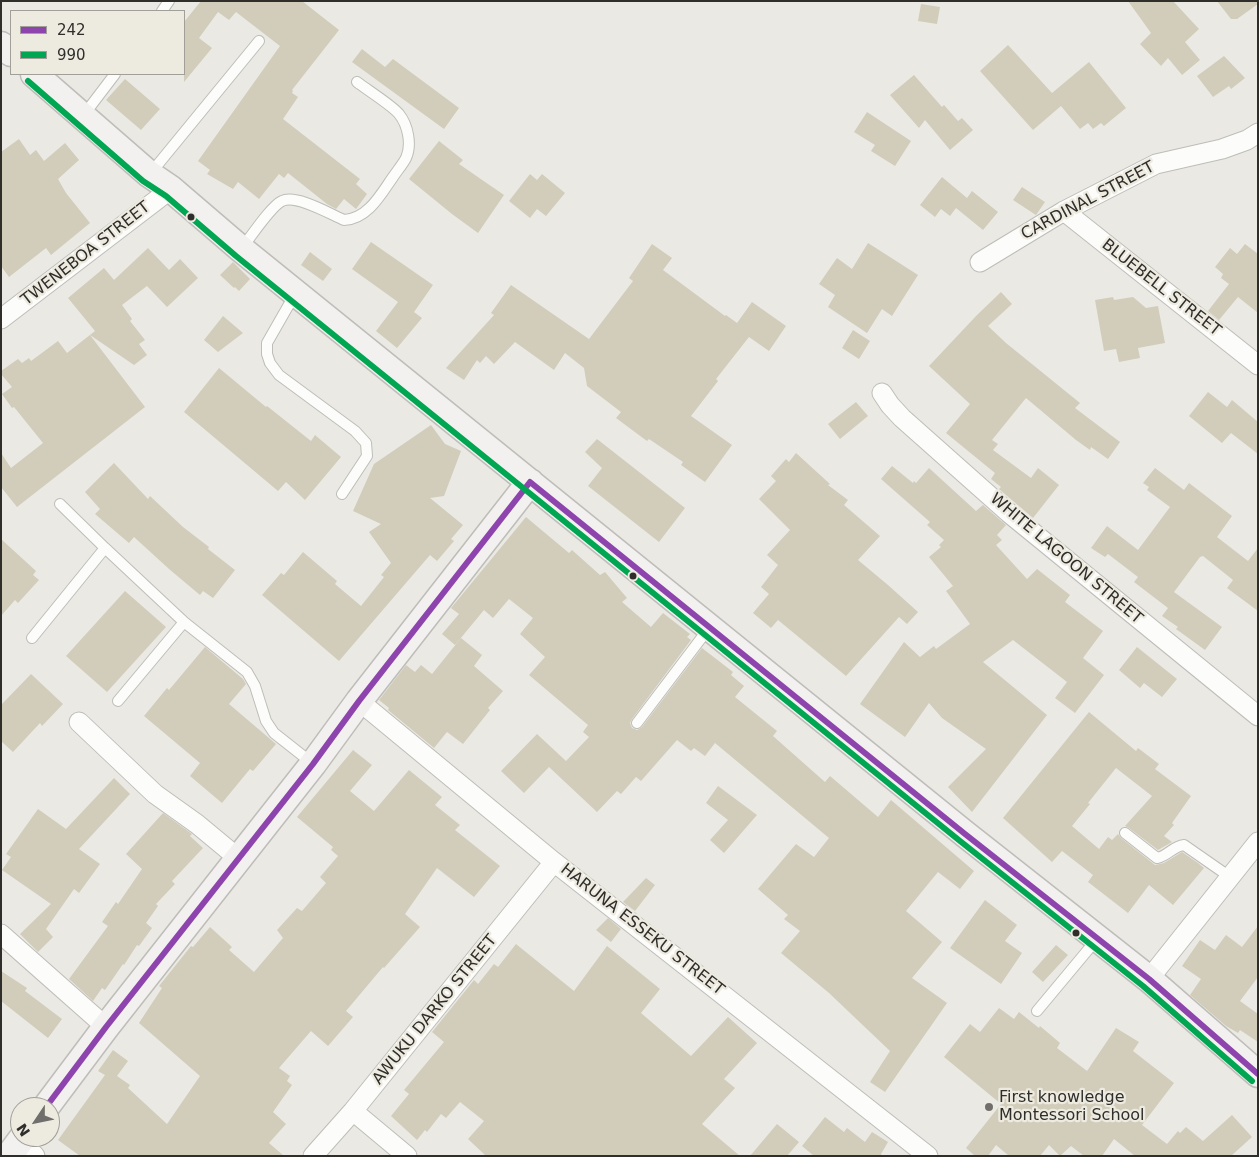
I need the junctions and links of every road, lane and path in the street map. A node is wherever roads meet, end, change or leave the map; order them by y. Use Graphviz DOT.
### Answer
graph roads {
  1 [pos="259,41"];
  2 [pos="1,44"];
  3 [pos="10,53"];
  4 [pos="35,75"];
  5 [pos="114,75"];
  6 [pos="357,82"];
  7 [pos="83,117"];
  8 [pos="1258,133"];
  9 [pos="149,174"];
  10 [pos="171,189"];
  11 [pos="1064,211"];
  12 [pos="241,249"];
  13 [pos="980,262"];
  14 [pos="296,293"];
  15 [pos="1,319"];
  16 [pos="1258,364"];
  17 [pos="882,393"];
  18 [pos="530,482"];
  19 [pos="342,494"];
  20 [pos="60,504"];
  21 [pos="105,548"];
  22 [pos="184,622"];
  23 [pos="710,627"];
  24 [pos="32,638"];
  25 [pos="118,701"];
  26 [pos="359,701"];
  27 [pos="1258,716"];
  28 [pos="79,722"];
  29 [pos="637,723"];
  30 [pos="313,764"];
  31 [pos="1125,833"];
  32 [pos="1258,842"];
  33 [pos="238,858"];
  34 [pos="554,862"];
  35 [pos="1230,877"];
  36 [pos="1,934"];
  37 [pos="1097,939"];
  38 [pos="1148,979"];
  39 [pos="1037,1011"];
  40 [pos="106,1027"];
  41 [pos="1258,1074"];
  42 [pos="54,1097"];
  43 [pos="353,1111"];
  44 [pos="313,1156"];
  45 [pos="407,1156"];
  46 [pos="928,1156"];
  1 -- 9 [label="lane"];
  2 -- 3 [label="street"];
  4 -- 7 [label="street"];
  5 -- 7 [label="lane"];
  6 -- 12 [label="lane"];
  7 -- 9 [label="street"];
  8 -- 11 [label="street, CARDINAL STREET"];
  9 -- 10 [label="street"];
  10 -- 12 [label="street"];
  10 -- 15 [label="street, TWENEBOA STREET"];
  11 -- 13 [label="street, CARDINAL STREET"];
  11 -- 16 [label="street, BLUEBELL STREET"];
  12 -- 14 [label="street"];
  14 -- 18 [label="street"];
  14 -- 19 [label="lane"];
  17 -- 27 [label="street, WHITE LAGOON STREET"];
  18 -- 23 [label="street"];
  18 -- 26 [label="street"];
  20 -- 21 [label="lane"];
  21 -- 22 [label="lane"];
  21 -- 24 [label="lane"];
  22 -- 25 [label="lane"];
  22 -- 30 [label="lane"];
  23 -- 29 [label="lane"];
  23 -- 37 [label="street"];
  26 -- 30 [label="street"];
  26 -- 34 [label="street, HARUNA ESSEKU STREET"];
  28 -- 33 [label="street"];
  30 -- 33 [label="street"];
  31 -- 35 [label="lane"];
  32 -- 35 [label="street"];
  33 -- 40 [label="street"];
  34 -- 43 [label="street, AWUKU DARKO STREET"];
  34 -- 46 [label="street, HARUNA ESSEKU STREET"];
  35 -- 38 [label="street"];
  36 -- 40 [label="street"];
  37 -- 38 [label="street"];
  37 -- 39 [label="lane"];
  38 -- 41 [label="street"];
  40 -- 42 [label="street"];
  43 -- 44 [label="street, AWUKU DARKO STREET"];
  43 -- 45 [label="street"];
}
